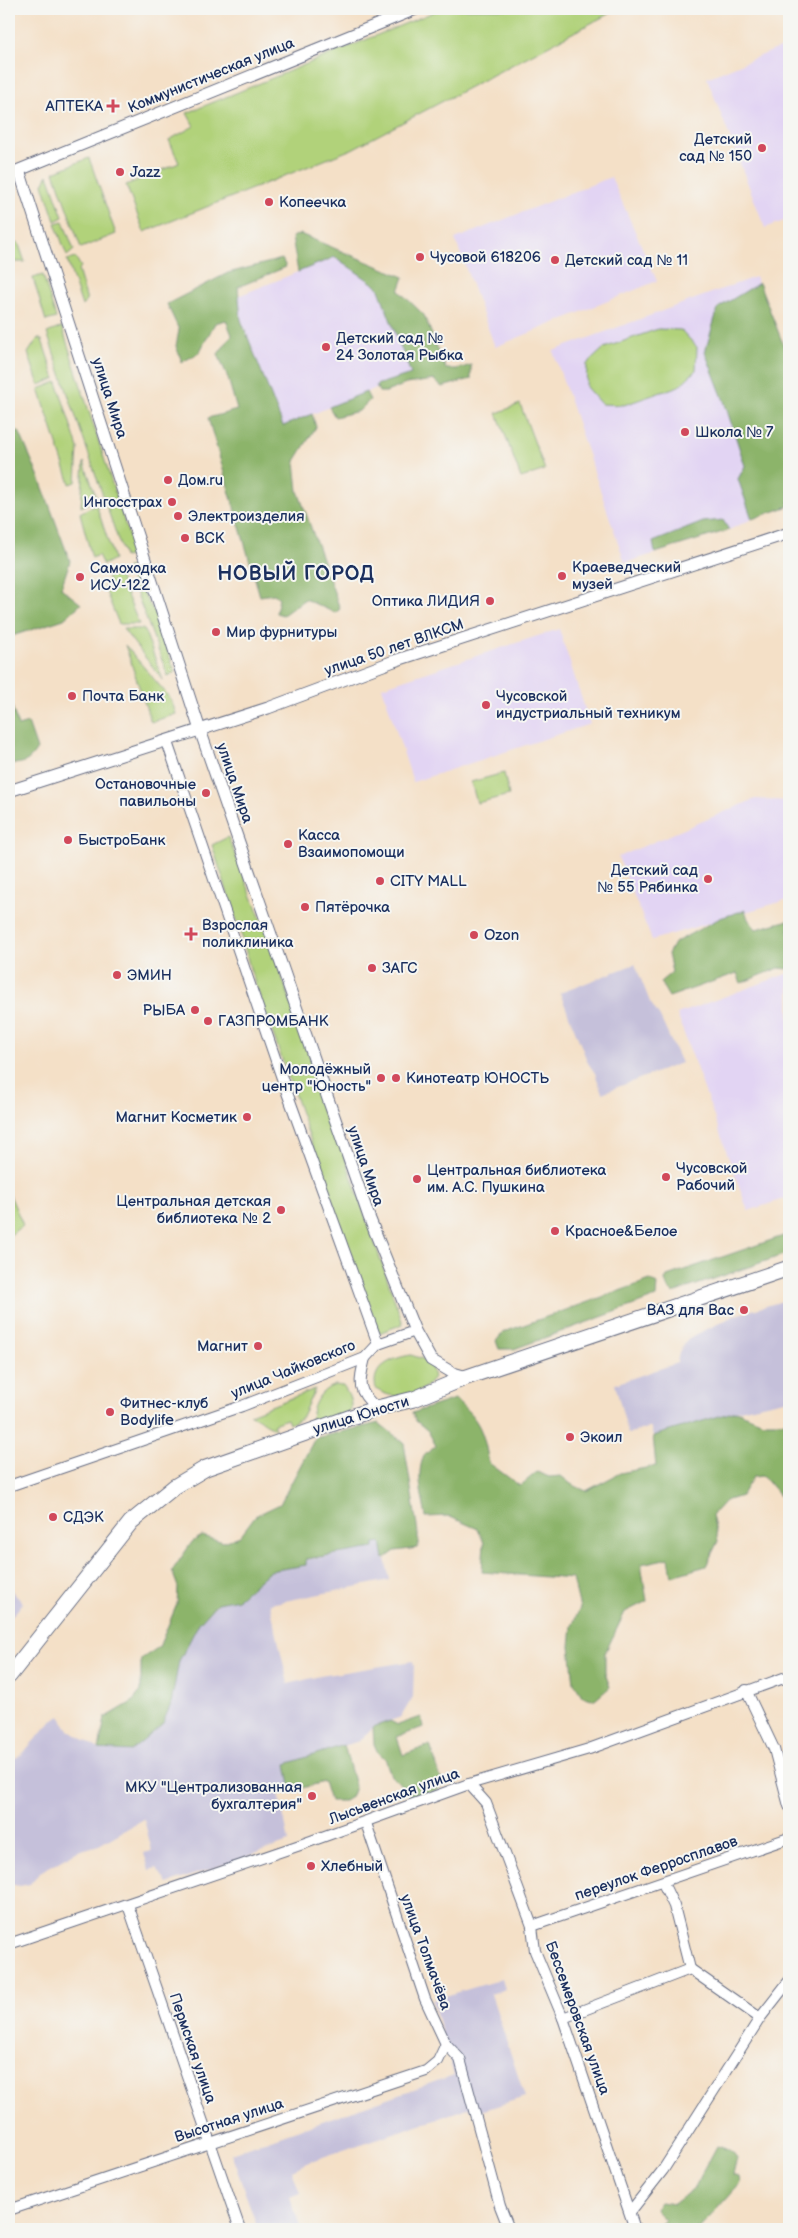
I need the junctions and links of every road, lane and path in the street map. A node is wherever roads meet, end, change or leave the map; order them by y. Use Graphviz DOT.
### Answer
graph roads {
  1 [pos="416,9"];
  2 [pos="14,172"];
  3 [pos="789,533"];
  4 [pos="200,730"];
  5 [pos="167,742"];
  6 [pos="9,791"];
  7 [pos="789,1268"];
  8 [pos="414,1331"];
  9 [pos="378,1344"];
  10 [pos="365,1358"];
  11 [pos="467,1377"];
  12 [pos="377,1408"];
  13 [pos="9,1486"];
  14 [pos="9,1676"];
  15 [pos="789,1676"];
  16 [pos="746,1690"];
  17 [pos="469,1784"];
  18 [pos="789,1806"];
  19 [pos="366,1823"];
  20 [pos="789,1838"];
  21 [pos="663,1883"];
  22 [pos="128,1905"];
  23 [pos="532,1926"];
  24 [pos="9,1944"];
  25 [pos="690,1969"];
  26 [pos="789,1980"];
  27 [pos="563,2018"];
  28 [pos="760,2018"];
  29 [pos="446,2044"];
  30 [pos="210,2144"];
  31 [pos="9,2210"];
  32 [pos="630,2212"];
  33 [pos="240,2229"];
  34 [pos="509,2229"];
  35 [pos="635,2229"];
  1 -- 2 [label="street, Коммунистическая улица"];
  2 -- 4 [label="street, улица Мира"];
  3 -- 4 [label="street, улица 50 лет ВЛКСМ"];
  4 -- 5 [label="street, улица 50 лет ВЛКСМ"];
  4 -- 8 [label="street, улица Мира"];
  5 -- 6 [label="street, улица 50 лет ВЛКСМ"];
  5 -- 9 [label="street"];
  7 -- 11 [label="main road, улица Юности"];
  8 -- 9 [label="street, улица Чайковского"];
  8 -- 11 [label="street, улица Мира"];
  9 -- 10 [label="street, улица Чайковского"];
  10 -- 12 [label="street"];
  10 -- 13 [label="street, улица Чайковского"];
  11 -- 12 [label="main road, улица Юности"];
  12 -- 14 [label="main road, улица Юности"];
  15 -- 16 [label="street, Лысьвенская улица"];
  16 -- 17 [label="street, Лысьвенская улица"];
  16 -- 18 [label="street"];
  17 -- 19 [label="street, Лысьвенская улица"];
  17 -- 23 [label="street, Бессемеровская улица"];
  19 -- 22 [label="street, Лысьвенская улица"];
  19 -- 29 [label="street, улица Толмачёва"];
  20 -- 21 [label="street, переулок Ферросплавов"];
  21 -- 23 [label="street, переулок Ферросплавов"];
  21 -- 25 [label="street"];
  22 -- 24 [label="street, Лысьвенская улица"];
  22 -- 30 [label="street, Пермская улица"];
  23 -- 27 [label="street, Бессемеровская улица"];
  25 -- 27 [label="street"];
  25 -- 28 [label="street"];
  26 -- 28 [label="street"];
  27 -- 32 [label="street, Бессемеровская улица"];
  28 -- 32 [label="street"];
  29 -- 30 [label="street, Высотная улица"];
  29 -- 34 [label="street, улица Толмачёва"];
  30 -- 31 [label="street, Высотная улица"];
  30 -- 33 [label="street, Пермская улица"];
  32 -- 35 [label="street, Бессемеровская улица"];
}
